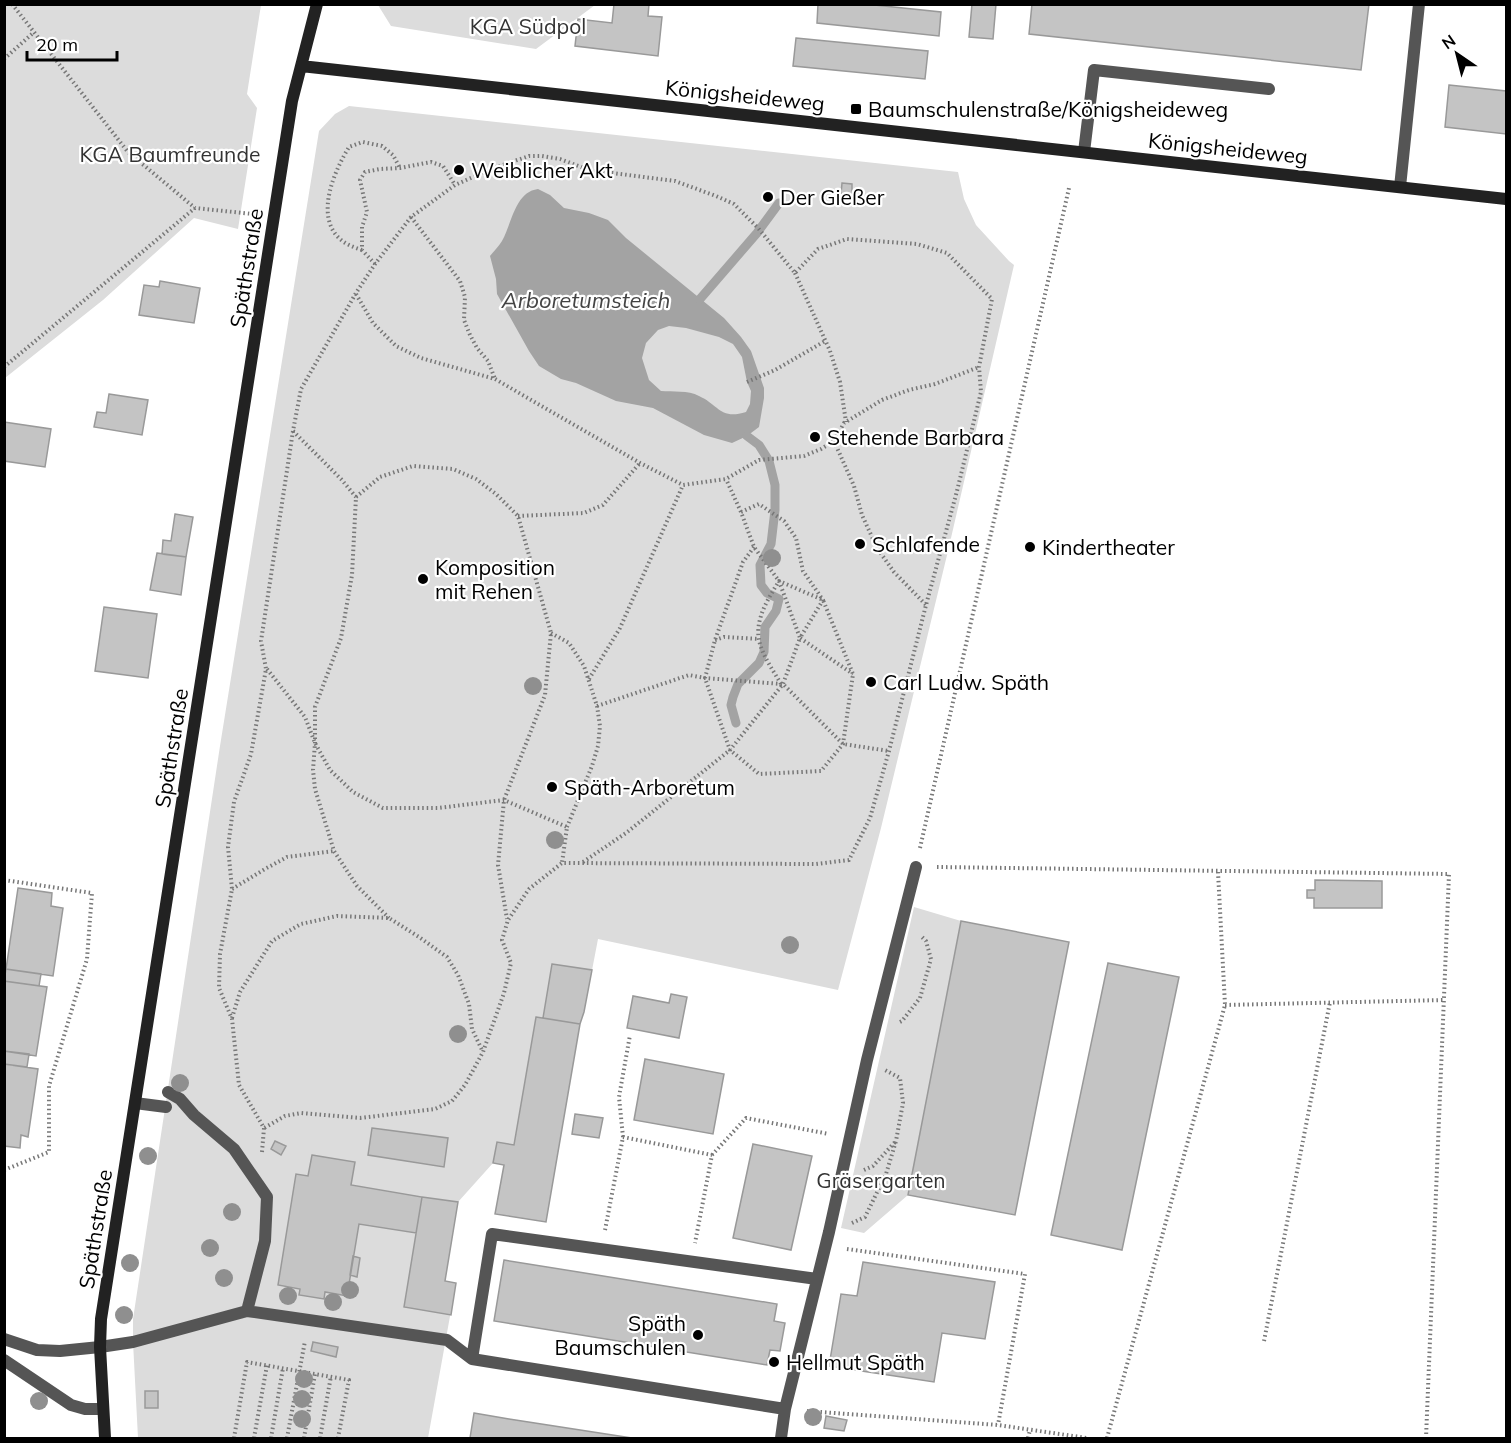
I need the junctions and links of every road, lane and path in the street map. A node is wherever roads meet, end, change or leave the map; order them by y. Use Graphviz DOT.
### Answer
graph roads {
  1 [pos="12,4"];
  2 [pos="317,4"];
  3 [pos="1419,4"];
  4 [pos="33,33"];
  5 [pos="4,58"];
  6 [pos="301,66"];
  7 [pos="1269,89"];
  8 [pos="1084,152"];
  9 [pos="400,168"];
  10 [pos="454,185"];
  11 [pos="1400,187"];
  12 [pos="1069,188"];
  13 [pos="1506,199"];
  14 [pos="195,208"];
  15 [pos="274,216"];
  16 [pos="411,217"];
  17 [pos="362,250"];
  18 [pos="375,264"];
  19 [pos="795,273"];
  20 [pos="356,293"];
  21 [pos="825,341"];
  22 [pos="979,367"];
  23 [pos="4,368"];
  24 [pos="495,379"];
  25 [pos="747,381"];
  26 [pos="846,422"];
  27 [pos="293,431"];
  28 [pos="834,441"];
  29 [pos="640,463"];
  30 [pos="726,479"];
  31 [pos="683,485"];
  32 [pos="356,497"];
  33 [pos="741,512"];
  34 [pos="518,516"];
  35 [pos="754,548"];
  36 [pos="778,582"];
  37 [pos="823,600"];
  38 [pos="926,605"];
  39 [pos="551,633"];
  40 [pos="800,638"];
  41 [pos="759,639"];
  42 [pos="716,640"];
  43 [pos="267,669"];
  44 [pos="853,674"];
  45 [pos="705,678"];
  46 [pos="589,680"];
  47 [pos="782,684"];
  48 [pos="597,706"];
  49 [pos="315,743"];
  50 [pos="843,744"];
  51 [pos="730,750"];
  52 [pos="889,751"];
  53 [pos="504,800"];
  54 [pos="567,827"];
  55 [pos="334,851"];
  56 [pos="582,862"];
  57 [pos="562,863"];
  58 [pos="916,867"];
  59 [pos="1218,872"];
  60 [pos="4,880"];
  61 [pos="232,889"];
  62 [pos="388,918"];
  63 [pos="903,919"];
  64 [pos="508,920"];
  65 [pos="1444,1000"];
  66 [pos="1330,1002"];
  67 [pos="1225,1005"];
  68 [pos="232,1019"];
  69 [pos="875,1027"];
  70 [pos="630,1035"];
  71 [pos="483,1052"];
  72 [pos="867,1060"];
  73 [pos="168,1092"];
  74 [pos="135,1103"];
  75 [pos="166,1107"];
  76 [pos="264,1128"];
  77 [pos="624,1137"];
  78 [pos="849,1138"];
  79 [pos="896,1141"];
  80 [pos="712,1155"];
  81 [pos="261,1156"];
  82 [pos="4,1170"];
  83 [pos="841,1178"];
  84 [pos="829,1232"];
  85 [pos="825,1246"];
  86 [pos="602,1249"];
  87 [pos="691,1261"];
  88 [pos="817,1279"];
  89 [pos="247,1311"];
  90 [pos="309,1320"];
  91 [pos="4,1339"];
  92 [pos="1264,1341"];
  93 [pos="100,1347"];
  94 [pos="472,1359"];
  95 [pos="4,1360"];
  96 [pos="267,1365"];
  97 [pos="283,1368"];
  98 [pos="300,1371"];
  99 [pos="315,1374"];
  100 [pos="331,1376"];
  101 [pos="103,1409"];
  102 [pos="785,1409"];
  103 [pos="998,1425"];
  104 [pos="1030,1430"];
  105 [pos="105,1438"];
  106 [pos="234,1438"];
  107 [pos="254,1438"];
  108 [pos="271,1438"];
  109 [pos="287,1438"];
  110 [pos="304,1438"];
  111 [pos="320,1438"];
  112 [pos="338,1438"];
  113 [pos="781,1438"];
  114 [pos="1028,1438"];
  115 [pos="1087,1438"];
  116 [pos="1107,1438"];
  117 [pos="1426,1438"];
  1 -- 4 [label="path"];
  2 -- 6 [label="main road, Späthstraße"];
  3 -- 11 [label="street"];
  4 -- 5 [label="path"];
  4 -- 14 [label="path"];
  6 -- 8 [label="main road, Königsheideweg"];
  6 -- 15 [label="main road, Späthstraße"];
  7 -- 8 [label="street"];
  8 -- 11 [label="main road, Königsheideweg"];
  9 -- 10 [label="path"];
  9 -- 17 [label="path"];
  9 -- 17 [label="path"];
  10 -- 16 [label="path"];
  10 -- 19 [label="path"];
  11 -- 13 [label="main road, Königsheideweg"];
  12 -- 58 [label="path"];
  14 -- 15 [label="path"];
  14 -- 23 [label="path"];
  15 -- 74 [label="main road, Späthstraße"];
  16 -- 18 [label="path"];
  16 -- 24 [label="path"];
  17 -- 18 [label="path"];
  18 -- 20 [label="path"];
  19 -- 21 [label="path"];
  19 -- 22 [label="path"];
  20 -- 24 [label="path"];
  20 -- 27 [label="path"];
  21 -- 25 [label="path"];
  21 -- 26 [label="path"];
  22 -- 26 [label="path"];
  22 -- 38 [label="path"];
  24 -- 29 [label="path"];
  26 -- 28 [label="path"];
  27 -- 32 [label="path"];
  27 -- 43 [label="path"];
  28 -- 30 [label="path"];
  28 -- 38 [label="path"];
  29 -- 31 [label="path"];
  29 -- 34 [label="path"];
  30 -- 31 [label="path"];
  30 -- 33 [label="path"];
  31 -- 46 [label="path"];
  32 -- 34 [label="path"];
  32 -- 49 [label="path"];
  33 -- 35 [label="path"];
  33 -- 37 [label="path"];
  34 -- 39 [label="path"];
  35 -- 36 [label="path"];
  35 -- 42 [label="path"];
  36 -- 37 [label="path"];
  36 -- 40 [label="path"];
  36 -- 41 [label="path"];
  37 -- 40 [label="path"];
  37 -- 44 [label="path"];
  38 -- 52 [label="path"];
  39 -- 46 [label="path"];
  39 -- 53 [label="path"];
  40 -- 44 [label="path"];
  40 -- 47 [label="path"];
  41 -- 42 [label="path"];
  41 -- 47 [label="path"];
  42 -- 45 [label="path"];
  43 -- 49 [label="path"];
  43 -- 61 [label="path"];
  44 -- 50 [label="path"];
  45 -- 47 [label="path"];
  45 -- 48 [label="path"];
  45 -- 51 [label="path"];
  46 -- 48 [label="path"];
  47 -- 50 [label="path"];
  47 -- 51 [label="path"];
  48 -- 54 [label="path"];
  49 -- 53 [label="path"];
  49 -- 55 [label="path"];
  50 -- 51 [label="path"];
  50 -- 52 [label="path"];
  51 -- 56 [label="path"];
  52 -- 56 [label="path"];
  53 -- 54 [label="path"];
  53 -- 64 [label="path"];
  54 -- 57 [label="path"];
  55 -- 61 [label="path"];
  55 -- 62 [label="path"];
  56 -- 57 [label="path"];
  57 -- 64 [label="path"];
  58 -- 59 [label="path"];
  58 -- 63 [label="street"];
  59 -- 65 [label="path"];
  59 -- 67 [label="path"];
  60 -- 82 [label="path"];
  61 -- 68 [label="path"];
  62 -- 68 [label="path"];
  62 -- 71 [label="path"];
  63 -- 69 [label="street"];
  63 -- 69 [label="path"];
  64 -- 71 [label="path"];
  65 -- 66 [label="path"];
  65 -- 117 [label="path"];
  66 -- 67 [label="path"];
  66 -- 92 [label="path"];
  67 -- 116 [label="path"];
  68 -- 76 [label="path"];
  69 -- 72 [label="street"];
  70 -- 77 [label="path"];
  71 -- 76 [label="path"];
  72 -- 78 [label="street"];
  72 -- 79 [label="path"];
  73 -- 89 [label="street"];
  74 -- 75 [label="street"];
  74 -- 93 [label="main road, Späthstraße"];
  76 -- 81 [label="path"];
  77 -- 80 [label="path"];
  77 -- 86 [label="path"];
  78 -- 80 [label="path"];
  78 -- 83 [label="street"];
  79 -- 83 [label="path"];
  79 -- 84 [label="path"];
  80 -- 87 [label="path"];
  83 -- 84 [label="street"];
  84 -- 85 [label="street"];
  85 -- 88 [label="street"];
  85 -- 103 [label="path"];
  86 -- 87 [label="street"];
  86 -- 94 [label="street"];
  87 -- 88 [label="street"];
  88 -- 102 [label="street"];
  89 -- 90 [label="street"];
  89 -- 93 [label="street"];
  90 -- 94 [label="street"];
  90 -- 98 [label="path"];
  91 -- 93 [label="street"];
  93 -- 101 [label="main road, Späthstraße"];
  94 -- 102 [label="street"];
  95 -- 101 [label="street"];
  96 -- 97 [label="path"];
  96 -- 106 [label="path"];
  96 -- 107 [label="path"];
  97 -- 98 [label="path"];
  97 -- 108 [label="path"];
  98 -- 99 [label="path"];
  98 -- 109 [label="path"];
  99 -- 100 [label="path"];
  99 -- 110 [label="path"];
  100 -- 111 [label="path"];
  100 -- 112 [label="path"];
  101 -- 105 [label="main road, Späthstraße"];
  102 -- 103 [label="path"];
  102 -- 113 [label="street"];
  103 -- 104 [label="path"];
  104 -- 114 [label="path"];
  104 -- 115 [label="path"];
}
